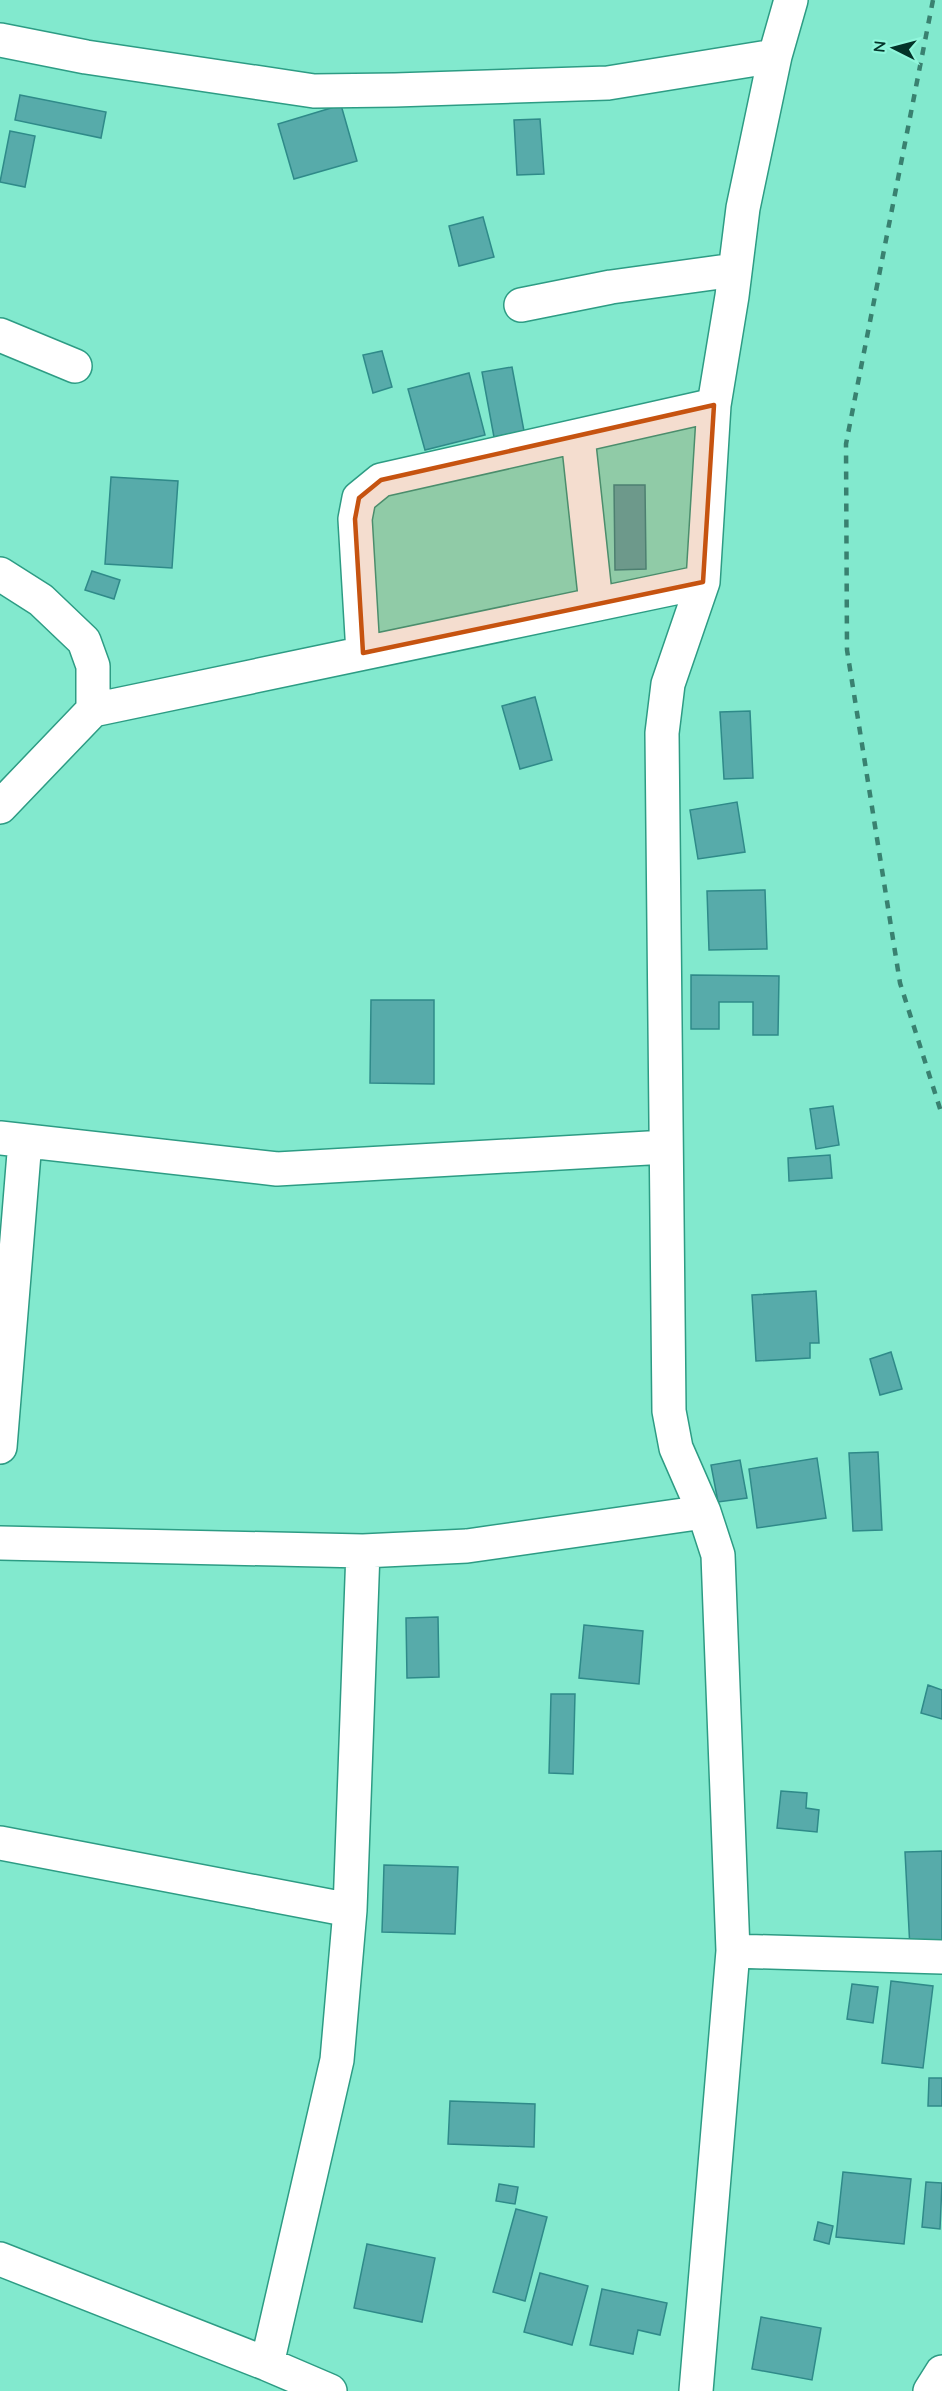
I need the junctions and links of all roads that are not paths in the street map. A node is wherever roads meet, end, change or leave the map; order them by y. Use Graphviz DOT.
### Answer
graph roads {
  1 [pos="791,0"];
  2 [pos="0,40"];
  3 [pos="775,56"];
  4 [pos="735,270"];
  5 [pos="521,305"];
  6 [pos="0,335"];
  7 [pos="75,366"];
  8 [pos="714,405"];
  9 [pos="578,437"];
  10 [pos="0,574"];
  11 [pos="703,582"];
  12 [pos="596,604"];
  13 [pos="363,653"];
  14 [pos="93,710"];
  15 [pos="0,807"];
  16 [pos="13,1140"];
  17 [pos="666,1147"];
  18 [pos="0,1447"];
  19 [pos="705,1512"];
  20 [pos="0,1543"];
  21 [pos="363,1551"];
  22 [pos="0,1843"];
  23 [pos="350,1910"];
  24 [pos="733,1951"];
  25 [pos="942,1957"];
  26 [pos="0,2259"];
  27 [pos="267,2364"];
  28 [pos="942,2372"];
  29 [pos="330,2391"];
  30 [pos="696,2391"];
  31 [pos="930,2391"];
  1 -- 3 [label="street"];
  2 -- 3 [label="street"];
  3 -- 4 [label="street"];
  4 -- 5 [label="street"];
  4 -- 8 [label="street"];
  6 -- 7 [label="street"];
  8 -- 9 [label="street"];
  8 -- 11 [label="street"];
  9 -- 12 [label="street"];
  9 -- 13 [label="street"];
  10 -- 14 [label="street"];
  11 -- 12 [label="street"];
  11 -- 17 [label="street"];
  12 -- 13 [label="street"];
  13 -- 14 [label="street"];
  14 -- 15 [label="street"];
  16 -- 17 [label="street"];
  16 -- 18 [label="street"];
  17 -- 19 [label="street"];
  19 -- 21 [label="street"];
  19 -- 24 [label="street"];
  20 -- 21 [label="street"];
  21 -- 23 [label="street"];
  22 -- 23 [label="street"];
  23 -- 27 [label="street"];
  24 -- 25 [label="street"];
  24 -- 30 [label="street"];
  26 -- 27 [label="street"];
  27 -- 29 [label="street"];
  28 -- 31 [label="street"];
}
